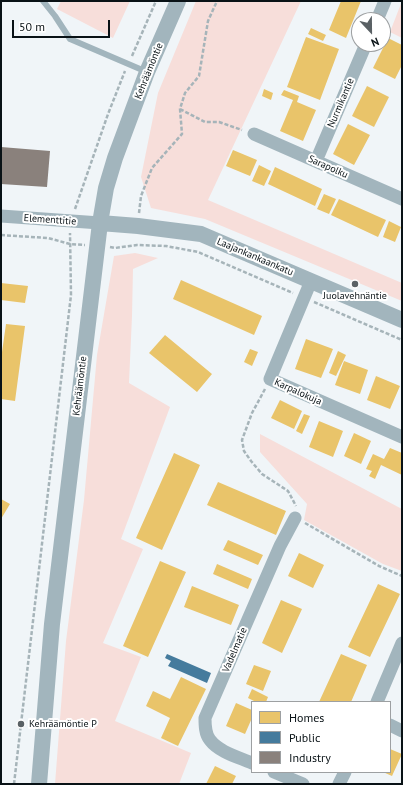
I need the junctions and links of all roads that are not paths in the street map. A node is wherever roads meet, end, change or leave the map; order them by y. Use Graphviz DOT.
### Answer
graph roads {
  1 [pos="43,1"];
  2 [pos="178,1"];
  3 [pos="385,1"];
  4 [pos="380,12"];
  5 [pos="363,52"];
  6 [pos="147,72"];
  7 [pos="254,134"];
  8 [pos="316,161"];
  9 [pos="402,199"];
  10 [pos="1,216"];
  11 [pos="100,223"];
  12 [pos="311,281"];
  13 [pos="402,320"];
  14 [pos="402,437"];
  15 [pos="295,518"];
  16 [pos="402,643"];
  17 [pos="377,701"];
  18 [pos="391,726"];
  19 [pos="402,731"];
  20 [pos="251,762"];
  21 [pos="276,773"];
  22 [pos="344,773"];
  23 [pos="39,784"];
  24 [pos="303,784"];
  25 [pos="339,784"];
  1 -- 6 [label="lane"];
  2 -- 6 [label="street, Kehräämöntie"];
  3 -- 4 [label="street"];
  5 -- 8 [label="street, Nurmikantie"];
  6 -- 11 [label="street, Kehräämöntie"];
  7 -- 8 [label="street, Sarapolku"];
  8 -- 9 [label="street, Sarapolku"];
  10 -- 11 [label="street, Elementtitie"];
  11 -- 12 [label="street, Laajankankaankatu"];
  11 -- 23 [label="street, Kehräämöntie"];
  12 -- 13 [label="street, Laajankankaankatu"];
  12 -- 14 [label="street, Karpalokuja"];
  15 -- 20 [label="street, Vadelmatie"];
  16 -- 17 [label="street"];
  18 -- 19 [label="street"];
  21 -- 24 [label="street"];
  22 -- 25 [label="street"];
}
